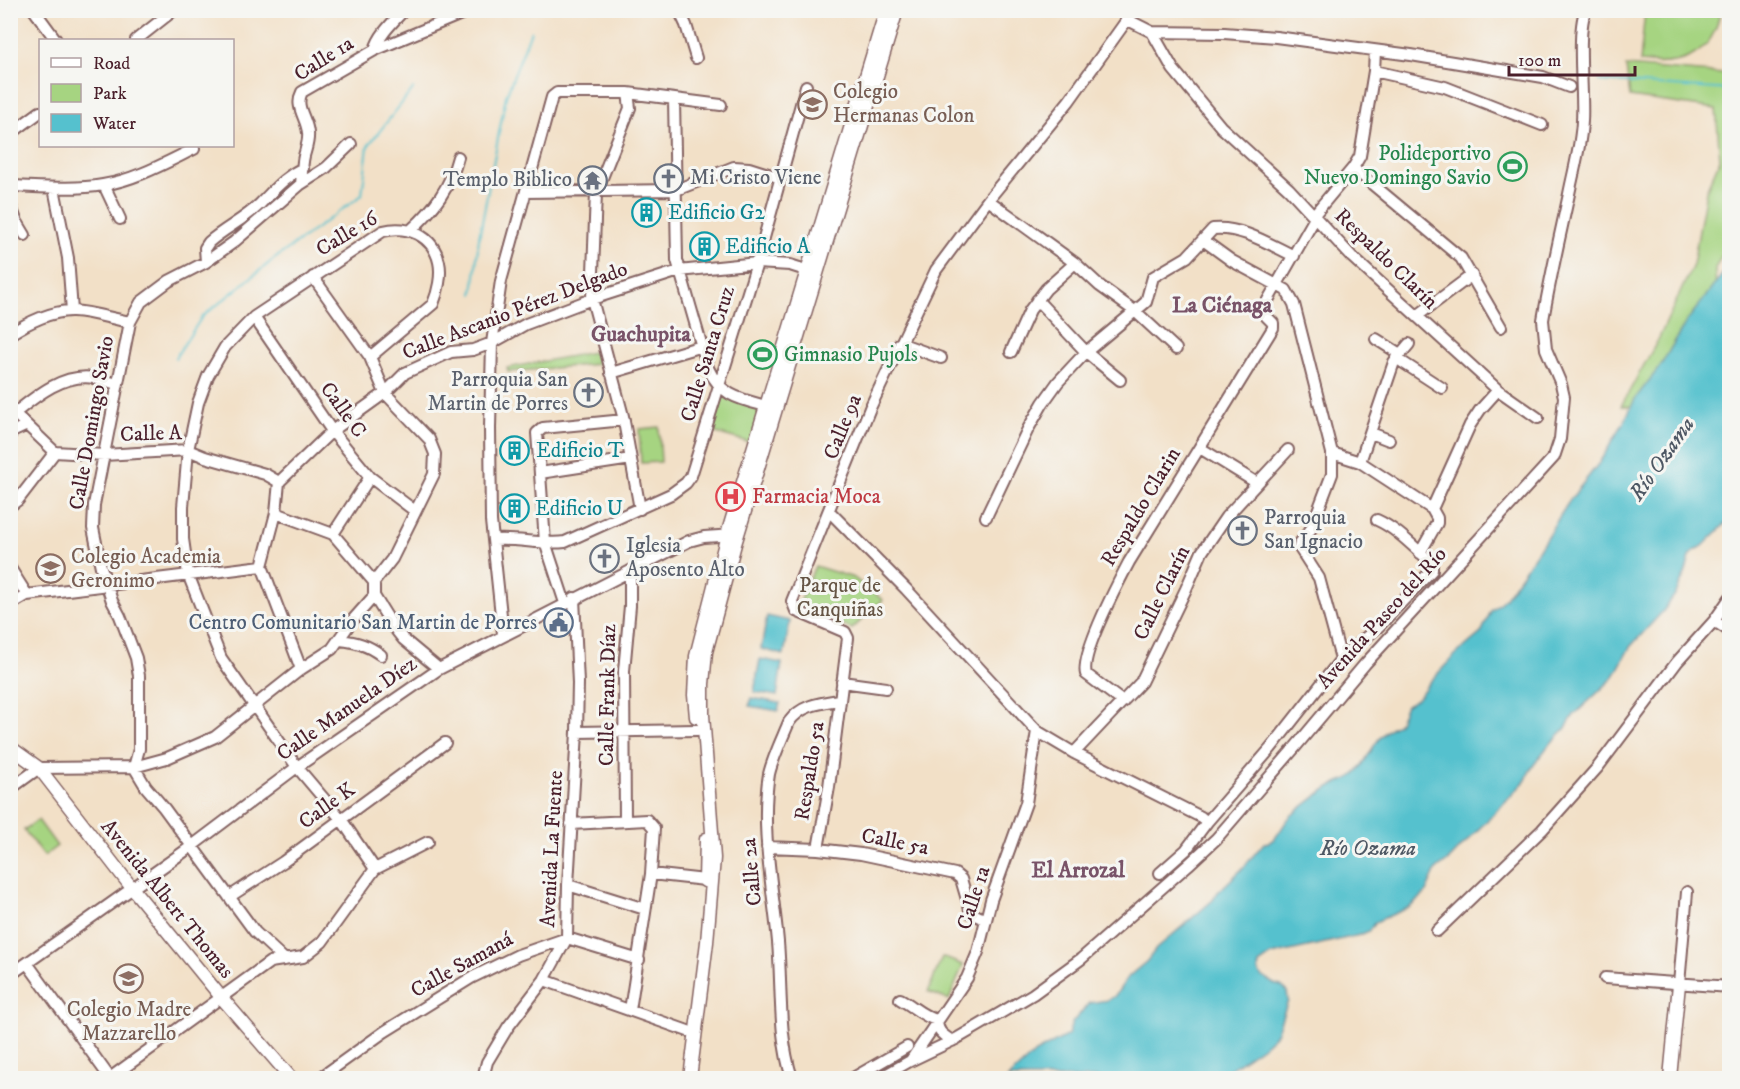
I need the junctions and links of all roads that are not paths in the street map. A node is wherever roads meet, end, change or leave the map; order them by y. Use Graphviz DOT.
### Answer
graph roads {
  1 [pos="34,10"];
  2 [pos="390,10"];
  3 [pos="404,10"];
  4 [pos="471,10"];
  5 [pos="679,10"];
  6 [pos="886,10"];
  7 [pos="897,10"];
  8 [pos="1586,10"];
  9 [pos="172,11"];
  10 [pos="1130,15"];
  11 [pos="387,29"];
  12 [pos="1152,32"];
  13 [pos="55,39"];
  14 [pos="137,39"];
  15 [pos="375,50"];
  16 [pos="1376,51"];
  17 [pos="696,58"];
  18 [pos="1374,71"];
  19 [pos="806,86"];
  20 [pos="1569,87"];
  21 [pos="628,93"];
  22 [pos="674,99"];
  23 [pos="721,105"];
  24 [pos="39,113"];
  25 [pos="1542,125"];
  26 [pos="10,134"];
  27 [pos="351,144"];
  28 [pos="194,149"];
  29 [pos="458,157"];
  30 [pos="303,168"];
  31 [pos="1353,168"];
  32 [pos="781,178"];
  33 [pos="301,184"];
  34 [pos="104,185"];
  35 [pos="10,186"];
  36 [pos="54,188"];
  37 [pos="676,190"];
  38 [pos="526,192"];
  39 [pos="596,193"];
  40 [pos="988,200"];
  41 [pos="10,204"];
  42 [pos="1314,217"];
  43 [pos="120,219"];
  44 [pos="411,230"];
  45 [pos="25,236"];
  46 [pos="1203,240"];
  47 [pos="1294,256"];
  48 [pos="206,262"];
  49 [pos="757,263"];
  50 [pos="1075,263"];
  51 [pos="679,271"];
  52 [pos="812,272"];
  53 [pos="1472,275"];
  54 [pos="313,277"];
  55 [pos="1277,285"];
  56 [pos="592,299"];
  57 [pos="1037,300"];
  58 [pos="72,311"];
  59 [pos="1136,312"];
  60 [pos="1417,316"];
  61 [pos="254,317"];
  62 [pos="130,322"];
  63 [pos="1501,327"];
  64 [pos="10,334"];
  65 [pos="1376,339"];
  66 [pos="492,343"];
  67 [pos="900,343"];
  68 [pos="1409,344"];
  69 [pos="702,346"];
  70 [pos="1176,349"];
  71 [pos="1011,352"];
  72 [pos="1086,352"];
  73 [pos="1398,356"];
  74 [pos="370,357"];
  75 [pos="941,358"];
  76 [pos="611,372"];
  77 [pos="1120,380"];
  78 [pos="117,384"];
  79 [pos="719,385"];
  80 [pos="1442,388"];
  81 [pos="1498,390"];
  82 [pos="386,393"];
  83 [pos="766,406"];
  84 [pos="13,412"];
  85 [pos="1538,418"];
  86 [pos="624,420"];
  87 [pos="25,426"];
  88 [pos="332,431"];
  89 [pos="1371,433"];
  90 [pos="10,434"];
  91 [pos="1389,440"];
  92 [pos="1200,448"];
  93 [pos="188,450"];
  94 [pos="1288,450"];
  95 [pos="55,452"];
  96 [pos="1332,453"];
  97 [pos="104,455"];
  98 [pos="631,459"];
  99 [pos="1360,462"];
  100 [pos="540,473"];
  101 [pos="370,477"];
  102 [pos="279,482"];
  103 [pos="1257,483"];
  104 [pos="10,506"];
  105 [pos="640,509"];
  106 [pos="1432,509"];
  107 [pos="415,511"];
  108 [pos="830,512"];
  109 [pos="276,513"];
  110 [pos="986,517"];
  111 [pos="1377,520"];
  112 [pos="333,534"];
  113 [pos="732,535"];
  114 [pos="494,540"];
  115 [pos="545,542"];
  116 [pos="1420,553"];
  117 [pos="262,566"];
  118 [pos="10,568"];
  119 [pos="630,571"];
  120 [pos="188,574"];
  121 [pos="374,582"];
  122 [pos="107,584"];
  123 [pos="27,595"];
  124 [pos="374,596"];
  125 [pos="1730,598"];
  126 [pos="570,601"];
  127 [pos="10,605"];
  128 [pos="1714,621"];
  129 [pos="1730,631"];
  130 [pos="503,634"];
  131 [pos="340,640"];
  132 [pos="381,655"];
  133 [pos="1341,659"];
  134 [pos="301,669"];
  135 [pos="438,669"];
  136 [pos="842,682"];
  137 [pos="886,688"];
  138 [pos="840,700"];
  139 [pos="1123,702"];
  140 [pos="255,706"];
  141 [pos="625,730"];
  142 [pos="697,730"];
  143 [pos="1037,731"];
  144 [pos="577,732"];
  145 [pos="445,743"];
  146 [pos="10,747"];
  147 [pos="1074,753"];
  148 [pos="134,767"];
  149 [pos="297,767"];
  150 [pos="39,768"];
  151 [pos="10,789"];
  152 [pos="340,819"];
  153 [pos="626,821"];
  154 [pos="1208,822"];
  155 [pos="571,824"];
  156 [pos="428,842"];
  157 [pos="192,846"];
  158 [pos="767,848"];
  159 [pos="818,849"];
  160 [pos="375,869"];
  161 [pos="1160,873"];
  162 [pos="651,874"];
  163 [pos="705,880"];
  164 [pos="568,885"];
  165 [pos="132,888"];
  166 [pos="1687,892"];
  167 [pos="229,897"];
  168 [pos="645,909"];
  169 [pos="986,920"];
  170 [pos="1437,931"];
  171 [pos="567,938"];
  172 [pos="285,960"];
  173 [pos="639,960"];
  174 [pos="27,963"];
  175 [pos="10,975"];
  176 [pos="1605,978"];
  177 [pos="544,980"];
  178 [pos="1679,984"];
  179 [pos="1730,987"];
  180 [pos="221,997"];
  181 [pos="900,999"];
  182 [pos="630,1010"];
  183 [pos="938,1020"];
  184 [pos="687,1031"];
  185 [pos="952,1041"];
  186 [pos="907,1047"];
  187 [pos="910,1061"];
  188 [pos="110,1078"];
  189 [pos="291,1078"];
  190 [pos="320,1078"];
  191 [pos="483,1078"];
  192 [pos="681,1078"];
  193 [pos="690,1078"];
  194 [pos="792,1078"];
  195 [pos="853,1078"];
  196 [pos="880,1078"];
  197 [pos="1670,1078"];
  1 -- 13 [label="street"];
  2 -- 11 [label="street"];
  3 -- 11 [label="street"];
  4 -- 15 [label="street, Calle 1a"];
  5 -- 17 [label="street"];
  6 -- 52 [label="main road"];
  7 -- 52 [label="main road"];
  8 -- 185 [label="street, Avenida Paseo del Río"];
  9 -- 14 [label="street"];
  10 -- 12 [label="street"];
  10 -- 40 [label="street, Calle 9a"];
  11 -- 15 [label="street"];
  12 -- 16 [label="street"];
  12 -- 42 [label="street, Respaldo Clarín"];
  15 -- 30 [label="street, Calle 1a"];
  16 -- 18 [label="street"];
  16 -- 20 [label="street"];
  18 -- 25 [label="street"];
  18 -- 31 [label="street"];
  19 -- 32 [label="street, Calle Santa Cruz"];
  21 -- 22 [label="street"];
  21 -- 38 [label="street"];
  21 -- 39 [label="street"];
  22 -- 23 [label="street"];
  22 -- 37 [label="street"];
  24 -- 26 [label="street"];
  27 -- 33 [label="street, Calle Domingo Savio"];
  28 -- 34 [label="street"];
  29 -- 44 [label="street"];
  30 -- 33 [label="street"];
  30 -- 48 [label="street"];
  31 -- 42 [label="street"];
  31 -- 53 [label="street"];
  32 -- 37 [label="street"];
  32 -- 49 [label="street, Calle Santa Cruz"];
  33 -- 48 [label="street, Calle Domingo Savio"];
  34 -- 36 [label="street"];
  34 -- 43 [label="street"];
  35 -- 36 [label="street"];
  36 -- 58 [label="street"];
  37 -- 39 [label="street"];
  37 -- 51 [label="street"];
  38 -- 39 [label="street"];
  38 -- 66 [label="street"];
  39 -- 56 [label="street"];
  40 -- 50 [label="street"];
  40 -- 67 [label="street, Calle 9a"];
  41 -- 45 [label="street"];
  42 -- 47 [label="street"];
  42 -- 60 [label="street, Respaldo Clarín"];
  44 -- 54 [label="street, Calle 16"];
  44 -- 74 [label="street, Calle 16"];
  46 -- 47 [label="street"];
  46 -- 55 [label="street"];
  46 -- 59 [label="street"];
  47 -- 55 [label="street"];
  48 -- 62 [label="street, Calle Domingo Savio"];
  49 -- 51 [label="street, Calle Ascanio Pérez Delgado"];
  49 -- 52 [label="street, Calle Ascanio Pérez Delgado"];
  49 -- 79 [label="street, Calle Santa Cruz"];
  50 -- 57 [label="street"];
  50 -- 59 [label="street"];
  51 -- 56 [label="street, Calle Ascanio Pérez Delgado"];
  51 -- 69 [label="street"];
  52 -- 83 [label="main road"];
  52 -- 113 [label="main road"];
  53 -- 60 [label="street"];
  53 -- 63 [label="street"];
  54 -- 61 [label="street, Calle 16"];
  54 -- 74 [label="street"];
  55 -- 92 [label="street, Respaldo Clarin"];
  55 -- 96 [label="street"];
  56 -- 66 [label="street, Calle Ascanio Pérez Delgado"];
  56 -- 76 [label="street"];
  57 -- 71 [label="street"];
  57 -- 72 [label="street"];
  58 -- 62 [label="street"];
  58 -- 64 [label="street"];
  59 -- 70 [label="street"];
  59 -- 72 [label="street"];
  60 -- 81 [label="street, Respaldo Clarín"];
  61 -- 88 [label="street, Calle C"];
  61 -- 93 [label="street, Calle 16"];
  62 -- 78 [label="street, Calle Domingo Savio"];
  65 -- 73 [label="street"];
  66 -- 82 [label="street, Calle Ascanio Pérez Delgado"];
  66 -- 114 [label="street"];
  67 -- 75 [label="street"];
  67 -- 108 [label="street, Calle 9a"];
  68 -- 73 [label="street"];
  69 -- 76 [label="street"];
  69 -- 79 [label="street"];
  72 -- 77 [label="street"];
  72 -- 110 [label="street"];
  73 -- 80 [label="street"];
  73 -- 89 [label="street"];
  74 -- 82 [label="street"];
  76 -- 86 [label="street"];
  78 -- 84 [label="street"];
  78 -- 97 [label="street, Calle Domingo Savio"];
  79 -- 83 [label="street"];
  79 -- 105 [label="street, Calle Santa Cruz"];
  81 -- 85 [label="street, Respaldo Clarín"];
  81 -- 106 [label="street"];
  82 -- 88 [label="street, Calle Ascanio Pérez Delgado"];
  82 -- 107 [label="street"];
  83 -- 113 [label="main road"];
  84 -- 87 [label="street"];
  86 -- 98 [label="street"];
  86 -- 100 [label="street, Avenida La Fuente"];
  87 -- 90 [label="street"];
  87 -- 95 [label="street"];
  88 -- 101 [label="street, Calle C"];
  88 -- 102 [label="street, Calle Ascanio Pérez Delgado"];
  89 -- 91 [label="street"];
  89 -- 99 [label="street"];
  92 -- 103 [label="street"];
  92 -- 139 [label="street, Respaldo Clarin"];
  93 -- 97 [label="street, Calle A"];
  93 -- 102 [label="street, Calle A"];
  93 -- 120 [label="street, Calle 16"];
  94 -- 103 [label="street, Calle Clarín"];
  95 -- 97 [label="street, Calle A"];
  95 -- 104 [label="street"];
  96 -- 99 [label="street"];
  96 -- 133 [label="street"];
  97 -- 122 [label="street, Calle Domingo Savio"];
  98 -- 100 [label="street"];
  98 -- 105 [label="street"];
  99 -- 106 [label="street"];
  100 -- 115 [label="street, Avenida La Fuente"];
  101 -- 107 [label="street, Calle C"];
  101 -- 112 [label="street"];
  102 -- 109 [label="street"];
  103 -- 139 [label="street, Calle Clarín"];
  105 -- 115 [label="street, Calle Santa Cruz"];
  106 -- 116 [label="street"];
  107 -- 121 [label="street"];
  108 -- 136 [label="street, Calle 9a"];
  108 -- 143 [label="street"];
  109 -- 112 [label="street"];
  109 -- 117 [label="street"];
  111 -- 116 [label="street"];
  112 -- 121 [label="street"];
  113 -- 119 [label="street, Calle Manuela Díez"];
  113 -- 142 [label="main road"];
  113 -- 193 [label="main road"];
  114 -- 115 [label="street, Calle Santa Cruz"];
  114 -- 130 [label="street"];
  115 -- 126 [label="street, Avenida La Fuente"];
  116 -- 133 [label="street"];
  117 -- 120 [label="street"];
  117 -- 134 [label="street"];
  118 -- 123 [label="street"];
  119 -- 126 [label="street, Calle Manuela Díez"];
  119 -- 141 [label="street, Calle Frank Díaz"];
  120 -- 122 [label="street"];
  120 -- 140 [label="street, Calle 16"];
  121 -- 124 [label="street"];
  122 -- 123 [label="street"];
  122 -- 148 [label="street, Calle Domingo Savio"];
  123 -- 127 [label="street"];
  124 -- 131 [label="street"];
  124 -- 135 [label="street"];
  125 -- 128 [label="street"];
  126 -- 130 [label="street, Calle Manuela Díez"];
  126 -- 144 [label="street, Avenida La Fuente"];
  128 -- 129 [label="street"];
  128 -- 170 [label="street"];
  130 -- 135 [label="street, Calle Manuela Díez"];
  131 -- 132 [label="street"];
  131 -- 134 [label="street"];
  133 -- 154 [label="street"];
  134 -- 140 [label="street"];
  135 -- 149 [label="street, Calle Manuela Díez"];
  136 -- 137 [label="street"];
  136 -- 138 [label="street, Respaldo 5a"];
  138 -- 158 [label="street, Calle 2a"];
  138 -- 159 [label="street, Respaldo 5a"];
  139 -- 147 [label="street, Calle Clarín"];
  140 -- 148 [label="street"];
  140 -- 149 [label="street, Calle 16"];
  141 -- 142 [label="street"];
  141 -- 144 [label="street"];
  141 -- 153 [label="street, Calle Frank Díaz"];
  142 -- 163 [label="main road"];
  143 -- 147 [label="street"];
  143 -- 169 [label="street, Calle 1a"];
  144 -- 155 [label="street, Avenida La Fuente"];
  145 -- 152 [label="street, Calle K"];
  146 -- 150 [label="main road, Avenida Albert Thomas"];
  147 -- 154 [label="street"];
  148 -- 150 [label="street"];
  148 -- 157 [label="street"];
  149 -- 152 [label="street, Calle 16"];
  149 -- 157 [label="street, Calle Manuela Díez"];
  150 -- 151 [label="street"];
  150 -- 165 [label="main road, Avenida Albert Thomas"];
  152 -- 160 [label="street, Calle 16"];
  152 -- 167 [label="street, Calle K"];
  153 -- 155 [label="street"];
  153 -- 162 [label="street"];
  154 -- 161 [label="street"];
  155 -- 164 [label="street, Avenida La Fuente"];
  156 -- 160 [label="street"];
  157 -- 165 [label="street, Calle Manuela Díez"];
  157 -- 167 [label="street"];
  158 -- 159 [label="street, Calle 5a"];
  158 -- 194 [label="street, Calle 2a"];
  159 -- 169 [label="street, Calle 5a"];
  160 -- 172 [label="street"];
  162 -- 163 [label="street"];
  162 -- 168 [label="street"];
  163 -- 184 [label="main road"];
  164 -- 168 [label="street"];
  164 -- 171 [label="street, Avenida La Fuente"];
  165 -- 174 [label="street, Calle Manuela Díez"];
  165 -- 180 [label="main road, Avenida Albert Thomas"];
  166 -- 178 [label="street"];
  167 -- 172 [label="street"];
  168 -- 173 [label="street"];
  169 -- 183 [label="street, Calle 1a"];
  171 -- 173 [label="street"];
  171 -- 177 [label="street, Avenida La Fuente"];
  171 -- 190 [label="street, Calle Samaná"];
  172 -- 180 [label="street"];
  173 -- 182 [label="street"];
  174 -- 175 [label="street, Calle Manuela Díez"];
  174 -- 188 [label="street"];
  176 -- 178 [label="street"];
  177 -- 182 [label="street"];
  177 -- 191 [label="street, Avenida La Fuente"];
  178 -- 179 [label="street"];
  178 -- 197 [label="main road"];
  180 -- 188 [label="street"];
  180 -- 189 [label="main road, Avenida Albert Thomas"];
  181 -- 183 [label="street"];
  182 -- 184 [label="street"];
  183 -- 185 [label="street"];
  183 -- 187 [label="street, Calle 1a"];
  184 -- 192 [label="main road"];
  185 -- 187 [label="street, Avenida Paseo del Río"];
  186 -- 195 [label="street"];
  187 -- 196 [label="street, Avenida Paseo del Río"];
}
